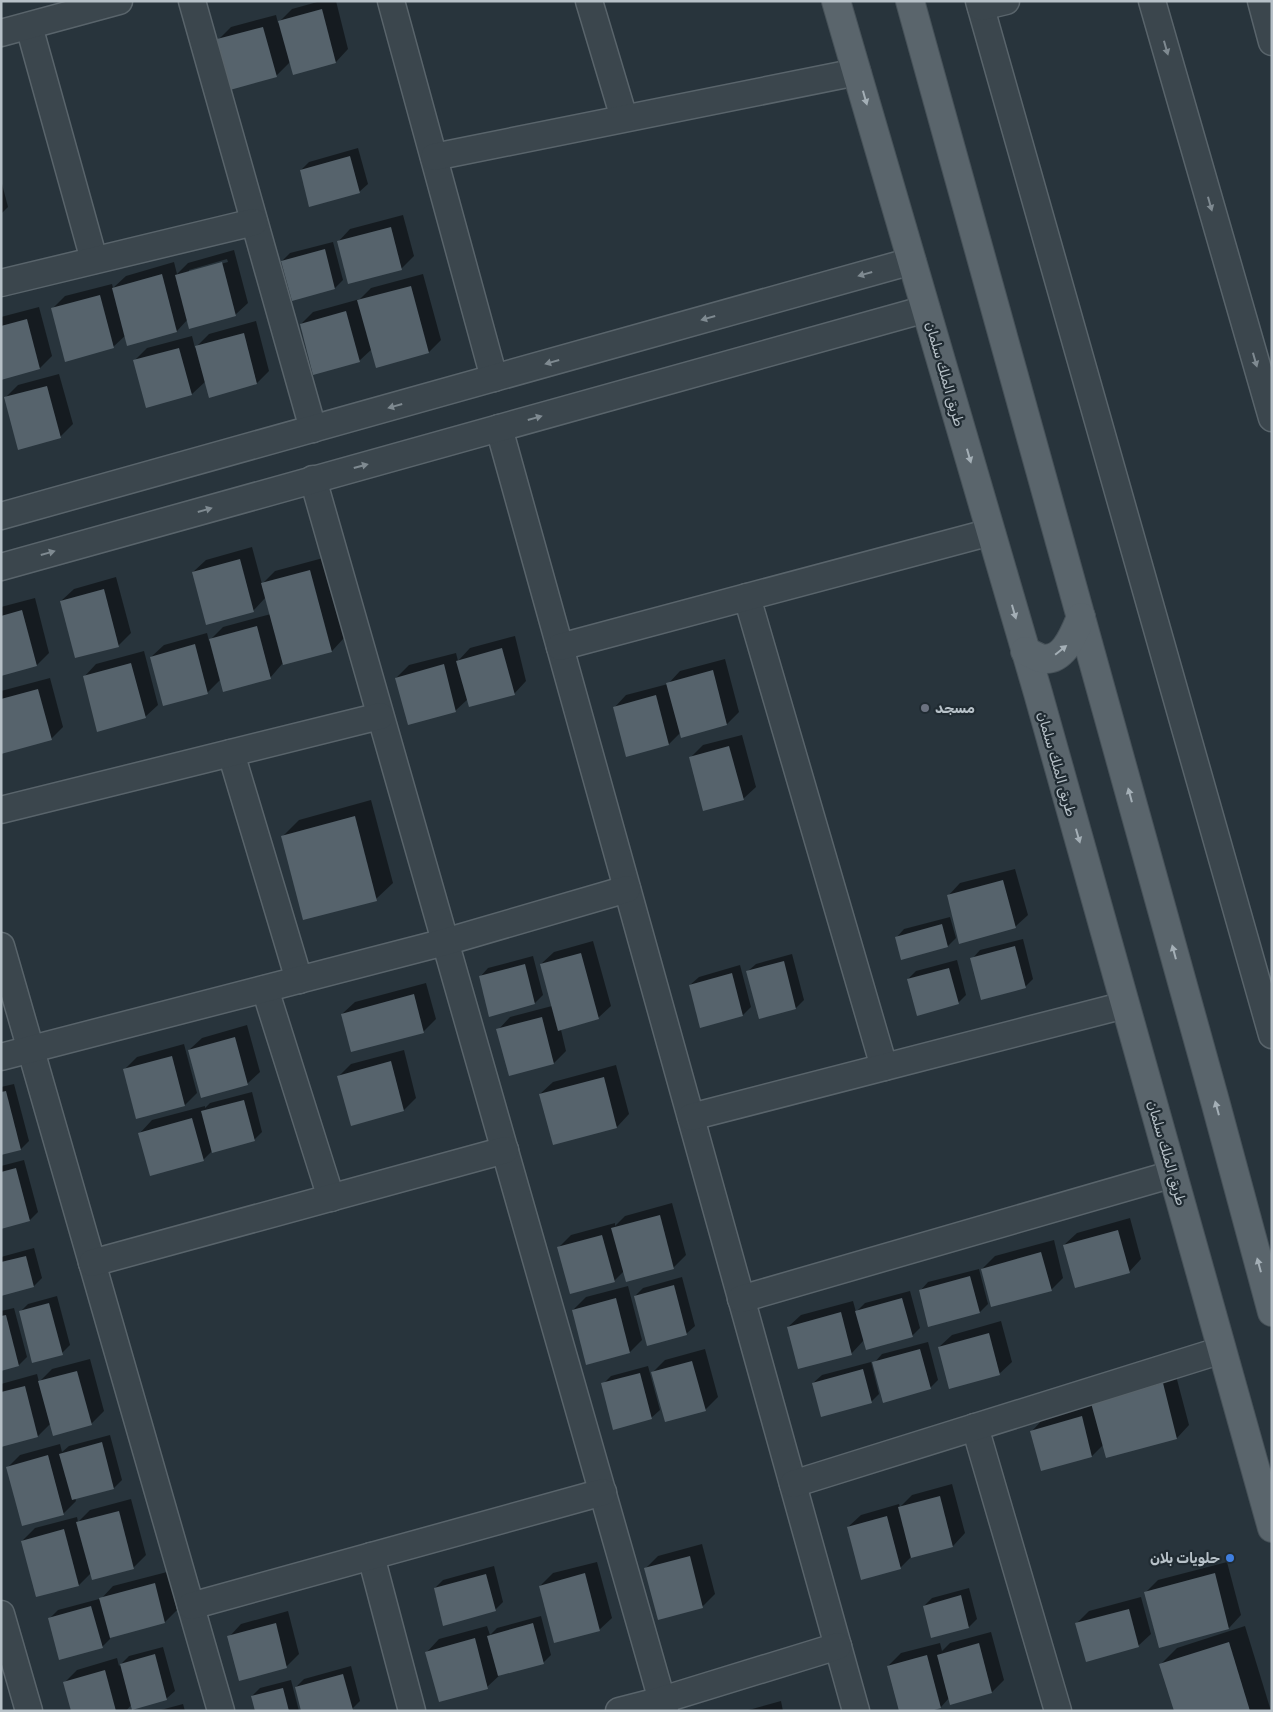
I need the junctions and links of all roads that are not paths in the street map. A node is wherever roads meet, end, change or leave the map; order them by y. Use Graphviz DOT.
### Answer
graph roads {
  1 [pos="119,1"];
  2 [pos="192,1"];
  3 [pos="391,1"];
  4 [pos="589,1"];
  5 [pos="836,1"];
  6 [pos="910,1"];
  7 [pos="1006,1"];
  8 [pos="1152,1"];
  9 [pos="1261,1"];
  10 [pos="980,4"];
  11 [pos="28,26"];
  12 [pos="1,33"];
  13 [pos="1272,42"];
  14 [pos="857,72"];
  15 [pos="624,118"];
  16 [pos="434,157"];
  17 [pos="254,222"];
  18 [pos="94,260"];
  19 [pos="912,261"];
  20 [pos="1,283"];
  21 [pos="926,308"];
  22 [pos="494,378"];
  23 [pos="1272,418"];
  24 [pos="499,428"];
  25 [pos="313,429"];
  26 [pos="312,479"];
  27 [pos="1,516"];
  28 [pos="991,532"];
  29 [pos="1,566"];
  30 [pos="748,597"];
  31 [pos="1081,618"];
  32 [pos="560,647"];
  33 [pos="1025,651"];
  34 [pos="380,716"];
  35 [pos="231,753"];
  36 [pos="1,810"];
  37 [pos="627,890"];
  38 [pos="445,942"];
  39 [pos="1,946"];
  40 [pos="299,980"];
  41 [pos="265,989"];
  42 [pos="1125,1005"];
  43 [pos="1272,1035"];
  44 [pos="31,1049"];
  45 [pos="1,1057"];
  46 [pos="884,1067"];
  47 [pos="691,1117"];
  48 [pos="505,1150"];
  49 [pos="1173,1174"];
  50 [pos="331,1198"];
  51 [pos="92,1263"];
  52 [pos="742,1299"];
  53 [pos="1272,1312"];
  54 [pos="1222,1350"];
  55 [pos="975,1427"];
  56 [pos="793,1484"];
  57 [pos="603,1492"];
  58 [pos="1272,1528"];
  59 [pos="371,1556"];
  60 [pos="191,1606"];
  61 [pos="1,1614"];
  62 [pos="838,1646"];
  63 [pos="664,1705"];
  64 [pos="29,1711"];
  65 [pos="221,1711"];
  66 [pos="412,1711"];
  67 [pos="619,1711"];
  68 [pos="856,1711"];
  69 [pos="1058,1711"];
  1 -- 11 [label="street"];
  2 -- 17 [label="street"];
  3 -- 16 [label="street"];
  4 -- 15 [label="street"];
  5 -- 14 [label="main road, طريق الملك سلمان"];
  6 -- 31 [label="main road"];
  7 -- 10 [label="street"];
  8 -- 23 [label="street, one-way"];
  9 -- 13 [label="street"];
  10 -- 43 [label="street"];
  11 -- 12 [label="street"];
  11 -- 18 [label="street"];
  14 -- 15 [label="street"];
  14 -- 19 [label="main road, طريق الملك سلمان, one-way"];
  15 -- 16 [label="street"];
  16 -- 22 [label="street"];
  17 -- 18 [label="street"];
  17 -- 25 [label="street"];
  18 -- 20 [label="street"];
  19 -- 21 [label="main road, طريق الملك سلمان"];
  19 -- 22 [label="street, one-way"];
  24 -- 21 [label="street, one-way"];
  21 -- 28 [label="main road, طريق الملك سلمان, one-way"];
  22 -- 25 [label="street, one-way"];
  26 -- 24 [label="street, one-way"];
  24 -- 32 [label="street"];
  25 -- 27 [label="street"];
  29 -- 26 [label="street, one-way"];
  26 -- 34 [label="street"];
  28 -- 30 [label="street"];
  28 -- 33 [label="main road, طريق الملك سلمان, one-way"];
  30 -- 32 [label="street"];
  30 -- 46 [label="street"];
  33 -- 31 [label="main road, one-way"];
  53 -- 31 [label="main road, one-way"];
  32 -- 37 [label="street"];
  33 -- 42 [label="main road, طريق الملك سلمان, one-way"];
  34 -- 35 [label="street"];
  34 -- 38 [label="street"];
  35 -- 36 [label="street"];
  35 -- 40 [label="street"];
  37 -- 38 [label="street"];
  37 -- 47 [label="street"];
  38 -- 40 [label="street"];
  38 -- 48 [label="street"];
  39 -- 44 [label="street"];
  40 -- 41 [label="street"];
  41 -- 44 [label="street"];
  41 -- 50 [label="street"];
  42 -- 46 [label="street"];
  42 -- 49 [label="main road, طريق الملك سلمان"];
  44 -- 45 [label="street"];
  44 -- 51 [label="street"];
  46 -- 47 [label="street"];
  47 -- 52 [label="street"];
  48 -- 50 [label="street"];
  48 -- 57 [label="street"];
  49 -- 52 [label="street"];
  49 -- 54 [label="main road, طريق الملك سلمان"];
  50 -- 51 [label="street"];
  51 -- 60 [label="street"];
  52 -- 56 [label="street"];
  54 -- 55 [label="street"];
  54 -- 58 [label="main road, طريق الملك سلمان"];
  55 -- 56 [label="street"];
  55 -- 69 [label="street"];
  56 -- 62 [label="street"];
  57 -- 59 [label="street"];
  57 -- 63 [label="street"];
  59 -- 60 [label="street"];
  59 -- 66 [label="street"];
  60 -- 65 [label="street"];
  61 -- 64 [label="street"];
  62 -- 63 [label="street"];
  62 -- 68 [label="street"];
  63 -- 67 [label="street"];
}
